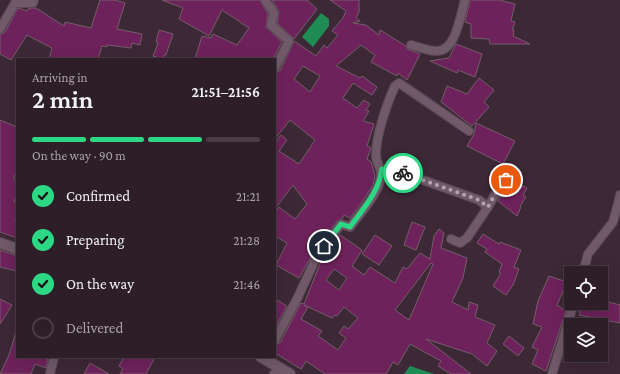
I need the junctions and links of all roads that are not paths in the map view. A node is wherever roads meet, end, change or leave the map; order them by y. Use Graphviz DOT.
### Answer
graph roads {
  1 [pos="34,0"];
  2 [pos="265,0"];
  3 [pos="465,0"];
  4 [pos="0,29"];
  5 [pos="411,45"];
  6 [pos="276,66"];
  7 [pos="469,131"];
  8 [pos="382,169"];
  9 [pos="503,173"];
  10 [pos="620,195"];
  11 [pos="619,204"];
  12 [pos="488,207"];
  13 [pos="451,239"];
  14 [pos="0,243"];
  15 [pos="16,249"];
  16 [pos="584,266"];
  17 [pos="572,310"];
  18 [pos="276,338"];
  19 [pos="54,358"];
  20 [pos="264,358"];
  21 [pos="276,370"];
  22 [pos="50,374"];
  23 [pos="290,374"];
  24 [pos="552,374"];
  1 -- 4 [label="street"];
  2 -- 6 [label="street"];
  3 -- 5 [label="street"];
  7 -- 8 [label="street"];
  8 -- 12 [label="street"];
  8 -- 18 [label="street"];
  9 -- 12 [label="street"];
  10 -- 11 [label="street"];
  11 -- 16 [label="street"];
  12 -- 13 [label="street"];
  14 -- 15 [label="street"];
  17 -- 24 [label="street"];
  19 -- 22 [label="street"];
  20 -- 21 [label="street"];
  21 -- 23 [label="street"];
}
